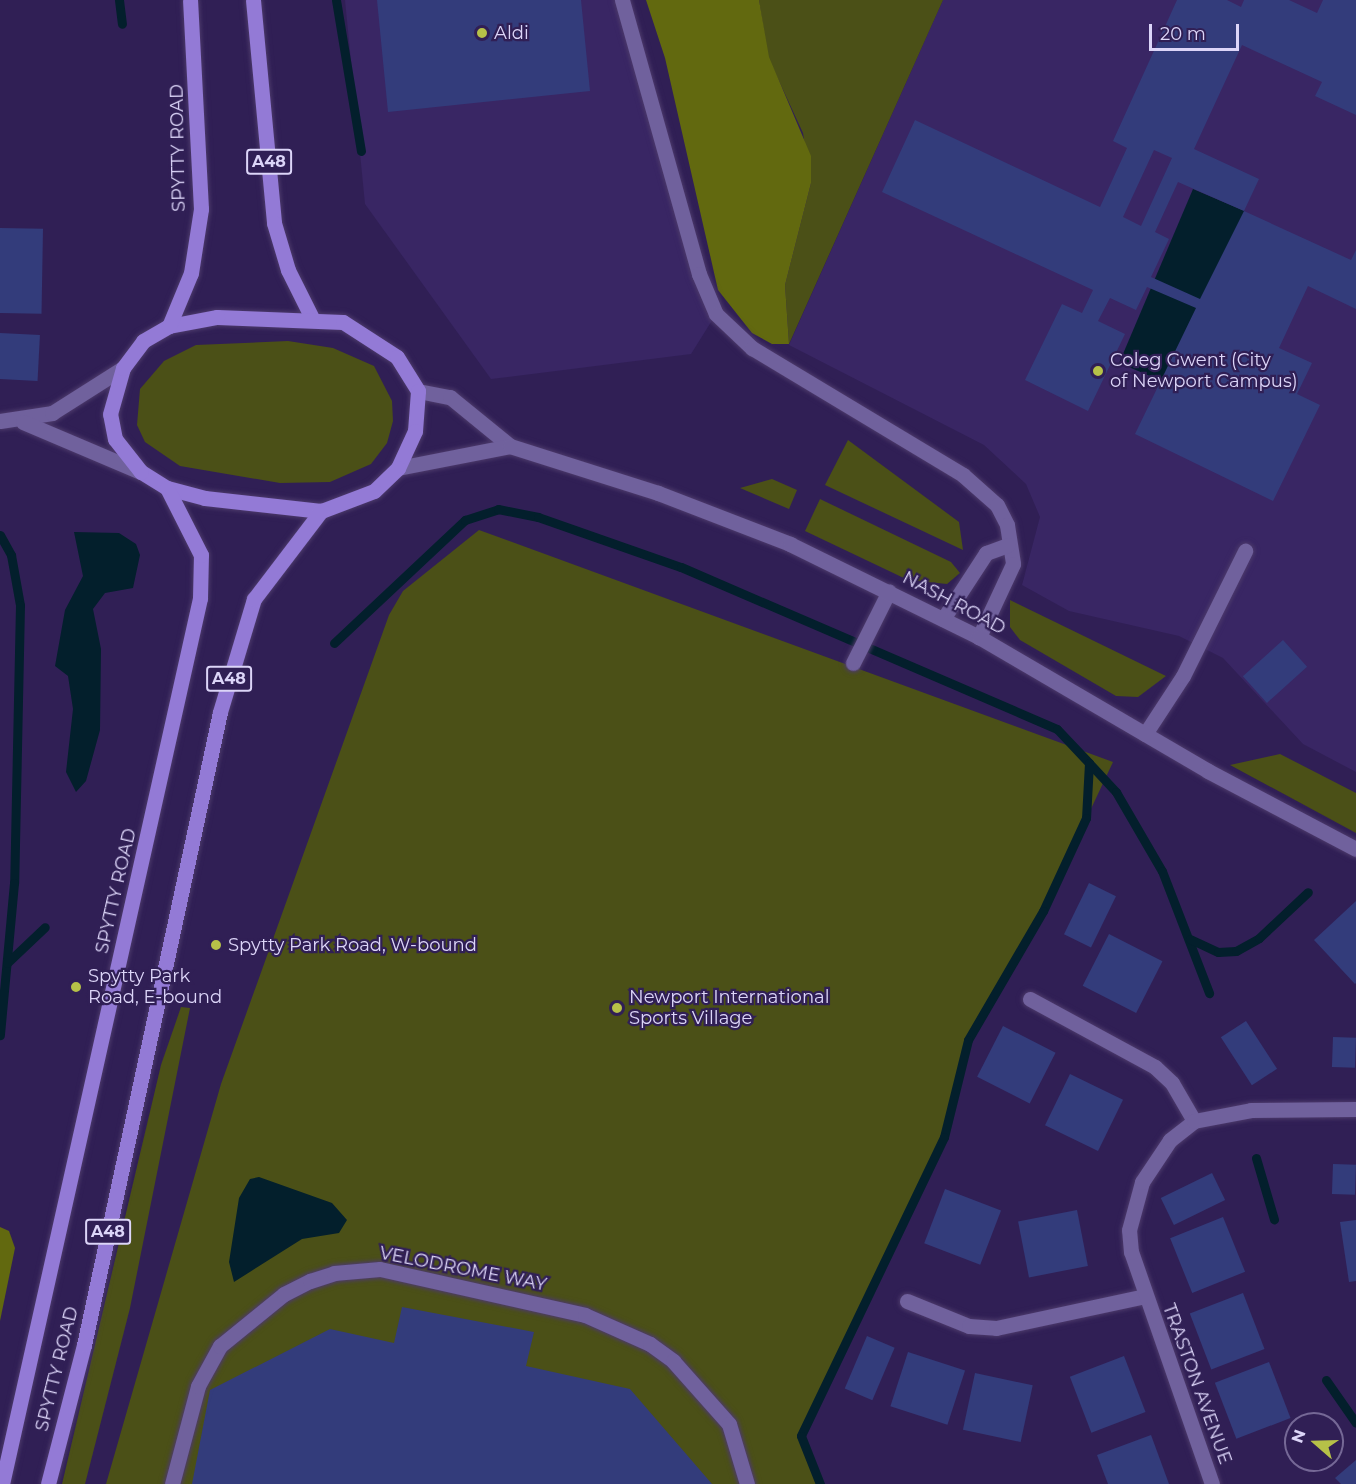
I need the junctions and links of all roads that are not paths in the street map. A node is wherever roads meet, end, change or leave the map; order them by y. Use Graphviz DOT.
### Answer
graph roads {
  1 [pos="190,0"];
  2 [pos="253,0"];
  3 [pos="622,0"];
  4 [pos="312,318"];
  5 [pos="169,326"];
  6 [pos="123,368"];
  7 [pos="417,392"];
  8 [pos="0,422"];
  9 [pos="23,422"];
  10 [pos="510,446"];
  11 [pos="398,468"];
  12 [pos="141,472"];
  13 [pos="167,488"];
  14 [pos="321,511"];
  15 [pos="1008,545"];
  16 [pos="1245,551"];
  17 [pos="889,591"];
  18 [pos="943,618"];
  19 [pos="979,637"];
  20 [pos="853,663"];
  21 [pos="1145,734"];
  22 [pos="1356,849"];
  23 [pos="1030,999"];
  24 [pos="1356,1108"];
  25 [pos="1194,1120"];
  26 [pos="1145,1296"];
  27 [pos="907,1301"];
  28 [pos="2,1484"];
  29 [pos="48,1484"];
  30 [pos="172,1484"];
  31 [pos="747,1484"];
  32 [pos="1212,1484"];
  1 -- 5 [label="main road, SPYTTY ROAD"];
  2 -- 4 [label="main road, A48"];
  3 -- 15 [label="street"];
  4 -- 5 [label="main road"];
  4 -- 7 [label="main road"];
  5 -- 6 [label="main road"];
  6 -- 9 [label="street"];
  6 -- 12 [label="main road"];
  7 -- 10 [label="street, NASH ROAD"];
  7 -- 11 [label="main road"];
  8 -- 9 [label="street"];
  9 -- 12 [label="street"];
  10 -- 11 [label="street, NASH ROAD"];
  10 -- 17 [label="street, NASH ROAD"];
  11 -- 14 [label="main road"];
  12 -- 13 [label="main road"];
  13 -- 14 [label="main road"];
  13 -- 28 [label="main road, SPYTTY ROAD / A48"];
  14 -- 29 [label="main road, SPYTTY ROAD / A48"];
  15 -- 18 [label="street"];
  15 -- 19 [label="street"];
  16 -- 21 [label="street"];
  17 -- 18 [label="street, NASH ROAD"];
  17 -- 20 [label="street"];
  18 -- 19 [label="street, NASH ROAD"];
  19 -- 21 [label="street, NASH ROAD"];
  21 -- 22 [label="street, NASH ROAD"];
  23 -- 25 [label="street"];
  24 -- 25 [label="street"];
  25 -- 26 [label="street, TRASTON AVENUE"];
  26 -- 27 [label="street, TRASTON AVENUE"];
  26 -- 32 [label="street, TRASTON AVENUE"];
  30 -- 31 [label="street, VELODROME WAY"];
}
